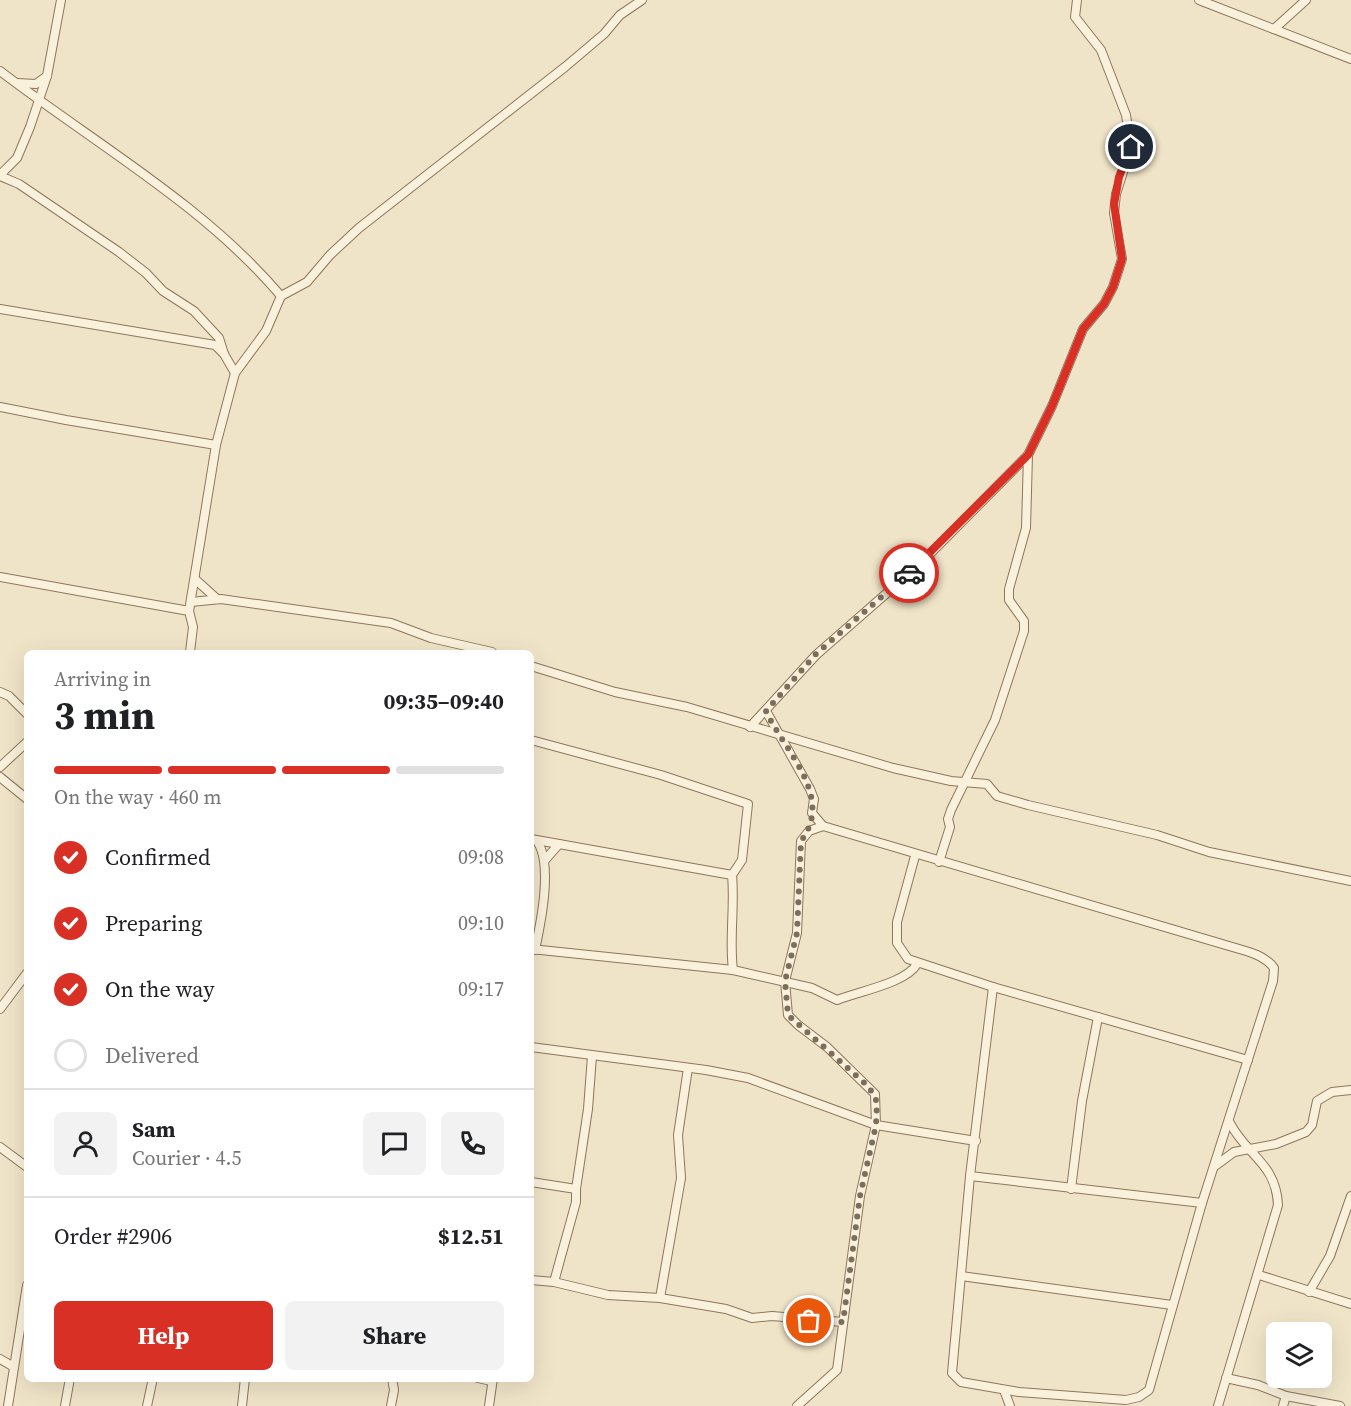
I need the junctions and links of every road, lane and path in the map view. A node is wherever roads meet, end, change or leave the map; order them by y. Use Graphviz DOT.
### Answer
graph roads {
  1 [pos="61,0"];
  2 [pos="642,0"];
  3 [pos="1077,0"];
  4 [pos="1199,0"];
  5 [pos="1306,0"];
  6 [pos="1274,29"];
  7 [pos="1351,59"];
  8 [pos="0,71"];
  9 [pos="47,76"];
  10 [pos="15,82"];
  11 [pos="39,100"];
  12 [pos="0,175"];
  13 [pos="281,296"];
  14 [pos="0,309"];
  15 [pos="224,354"];
  16 [pos="235,374"];
  17 [pos="0,407"];
  18 [pos="216,444"];
  19 [pos="1028,455"];
  20 [pos="0,577"];
  21 [pos="196,580"];
  22 [pos="217,598"];
  23 [pos="190,606"];
  24 [pos="190,650"];
  25 [pos="483,650"];
  26 [pos="534,667"];
  27 [pos="0,692"];
  28 [pos="24,711"];
  29 [pos="766,711"];
  30 [pos="750,727"];
  31 [pos="778,735"];
  32 [pos="534,741"];
  33 [pos="24,745"];
  34 [pos="1,764"];
  35 [pos="0,777"];
  36 [pos="966,783"];
  37 [pos="24,797"];
  38 [pos="812,813"];
  39 [pos="823,826"];
  40 [pos="809,831"];
  41 [pos="534,840"];
  42 [pos="559,844"];
  43 [pos="915,856"];
  44 [pos="545,860"];
  45 [pos="939,862"];
  46 [pos="732,875"];
  47 [pos="1351,881"];
  48 [pos="534,946"];
  49 [pos="534,950"];
  50 [pos="917,964"];
  51 [pos="734,970"];
  52 [pos="24,978"];
  53 [pos="785,981"];
  54 [pos="993,987"];
  55 [pos="0,1010"];
  56 [pos="1098,1017"];
  57 [pos="534,1047"];
  58 [pos="592,1056"];
  59 [pos="1248,1060"];
  60 [pos="688,1068"];
  61 [pos="1351,1090"];
  62 [pos="1230,1123"];
  63 [pos="876,1125"];
  64 [pos="976,1141"];
  65 [pos="0,1147"];
  66 [pos="1248,1148"];
  67 [pos="24,1165"];
  68 [pos="1215,1166"];
  69 [pos="970,1176"];
  70 [pos="534,1182"];
  71 [pos="576,1189"];
  72 [pos="1071,1189"];
  73 [pos="1351,1197"];
  74 [pos="1203,1203"];
  75 [pos="1259,1275"];
  76 [pos="961,1276"];
  77 [pos="534,1280"];
  78 [pos="554,1282"];
  79 [pos="1309,1292"];
  80 [pos="660,1298"];
  81 [pos="24,1304"];
  82 [pos="1351,1304"];
  83 [pos="1172,1305"];
  84 [pos="843,1322"];
  85 [pos="0,1359"];
  86 [pos="14,1367"];
  87 [pos="1226,1378"];
  88 [pos="69,1382"];
  89 [pos="152,1382"];
  90 [pos="245,1382"];
  91 [pos="393,1382"];
  92 [pos="492,1382"];
  93 [pos="1004,1390"];
  94 [pos="1286,1396"];
  95 [pos="8,1406"];
  96 [pos="65,1406"];
  97 [pos="147,1406"];
  98 [pos="242,1406"];
  99 [pos="391,1406"];
  100 [pos="489,1406"];
  101 [pos="797,1406"];
  102 [pos="1010,1406"];
  103 [pos="1218,1406"];
  104 [pos="1283,1406"];
  105 [pos="1340,1406"];
  1 -- 9 [label="street"];
  2 -- 13 [label="street"];
  3 -- 19 [label="street"];
  4 -- 6 [label="street"];
  5 -- 6 [label="street"];
  6 -- 7 [label="street"];
  8 -- 10 [label="street"];
  9 -- 10 [label="street"];
  9 -- 11 [label="street"];
  10 -- 11 [label="street"];
  11 -- 12 [label="street"];
  11 -- 13 [label="street"];
  12 -- 15 [label="street"];
  13 -- 16 [label="street"];
  14 -- 15 [label="street"];
  15 -- 16 [label="street"];
  16 -- 18 [label="street"];
  17 -- 18 [label="street"];
  18 -- 21 [label="street"];
  19 -- 29 [label="street"];
  19 -- 36 [label="street"];
  20 -- 23 [label="street"];
  21 -- 22 [label="street"];
  21 -- 23 [label="street"];
  22 -- 23 [label="street"];
  22 -- 25 [label="street"];
  23 -- 24 [label="street"];
  26 -- 30 [label="street"];
  27 -- 28 [label="street"];
  29 -- 30 [label="street"];
  29 -- 31 [label="street"];
  30 -- 31 [label="street"];
  31 -- 36 [label="street"];
  31 -- 38 [label="street"];
  32 -- 46 [label="street"];
  33 -- 34 [label="street"];
  35 -- 37 [label="street"];
  36 -- 45 [label="street"];
  36 -- 47 [label="street"];
  38 -- 39 [label="street"];
  38 -- 40 [label="street"];
  39 -- 40 [label="street"];
  39 -- 43 [label="street"];
  40 -- 53 [label="street"];
  41 -- 42 [label="street"];
  41 -- 44 [label="street"];
  42 -- 44 [label="street"];
  42 -- 46 [label="street"];
  43 -- 45 [label="street"];
  43 -- 50 [label="street"];
  44 -- 48 [label="street"];
  45 -- 59 [label="street"];
  46 -- 51 [label="street"];
  49 -- 51 [label="street"];
  50 -- 53 [label="street"];
  50 -- 54 [label="street"];
  51 -- 53 [label="street"];
  52 -- 55 [label="street"];
  53 -- 63 [label="street"];
  54 -- 56 [label="street"];
  54 -- 64 [label="street"];
  56 -- 59 [label="street"];
  56 -- 72 [label="street"];
  57 -- 58 [label="street"];
  58 -- 60 [label="street"];
  58 -- 71 [label="street"];
  59 -- 62 [label="street"];
  60 -- 63 [label="street"];
  60 -- 80 [label="street"];
  61 -- 66 [label="street"];
  62 -- 66 [label="street"];
  62 -- 68 [label="street"];
  63 -- 64 [label="street"];
  63 -- 84 [label="street"];
  64 -- 69 [label="street"];
  65 -- 67 [label="street"];
  66 -- 68 [label="street"];
  66 -- 75 [label="street"];
  68 -- 74 [label="street"];
  69 -- 72 [label="street"];
  69 -- 76 [label="street"];
  70 -- 71 [label="street"];
  71 -- 78 [label="street"];
  72 -- 74 [label="street"];
  73 -- 79 [label="street"];
  74 -- 83 [label="street"];
  75 -- 79 [label="street"];
  75 -- 87 [label="street"];
  76 -- 83 [label="street"];
  76 -- 93 [label="street"];
  77 -- 78 [label="street"];
  78 -- 80 [label="street"];
  79 -- 82 [label="street"];
  80 -- 84 [label="street"];
  81 -- 86 [label="street"];
  83 -- 93 [label="street"];
  84 -- 101 [label="street"];
  85 -- 86 [label="street"];
  86 -- 95 [label="street"];
  87 -- 94 [label="street"];
  87 -- 103 [label="street"];
  88 -- 96 [label="street"];
  89 -- 97 [label="street"];
  90 -- 98 [label="street"];
  91 -- 99 [label="street"];
  92 -- 100 [label="street"];
  93 -- 102 [label="street"];
  94 -- 104 [label="street"];
  94 -- 105 [label="street"];
}
